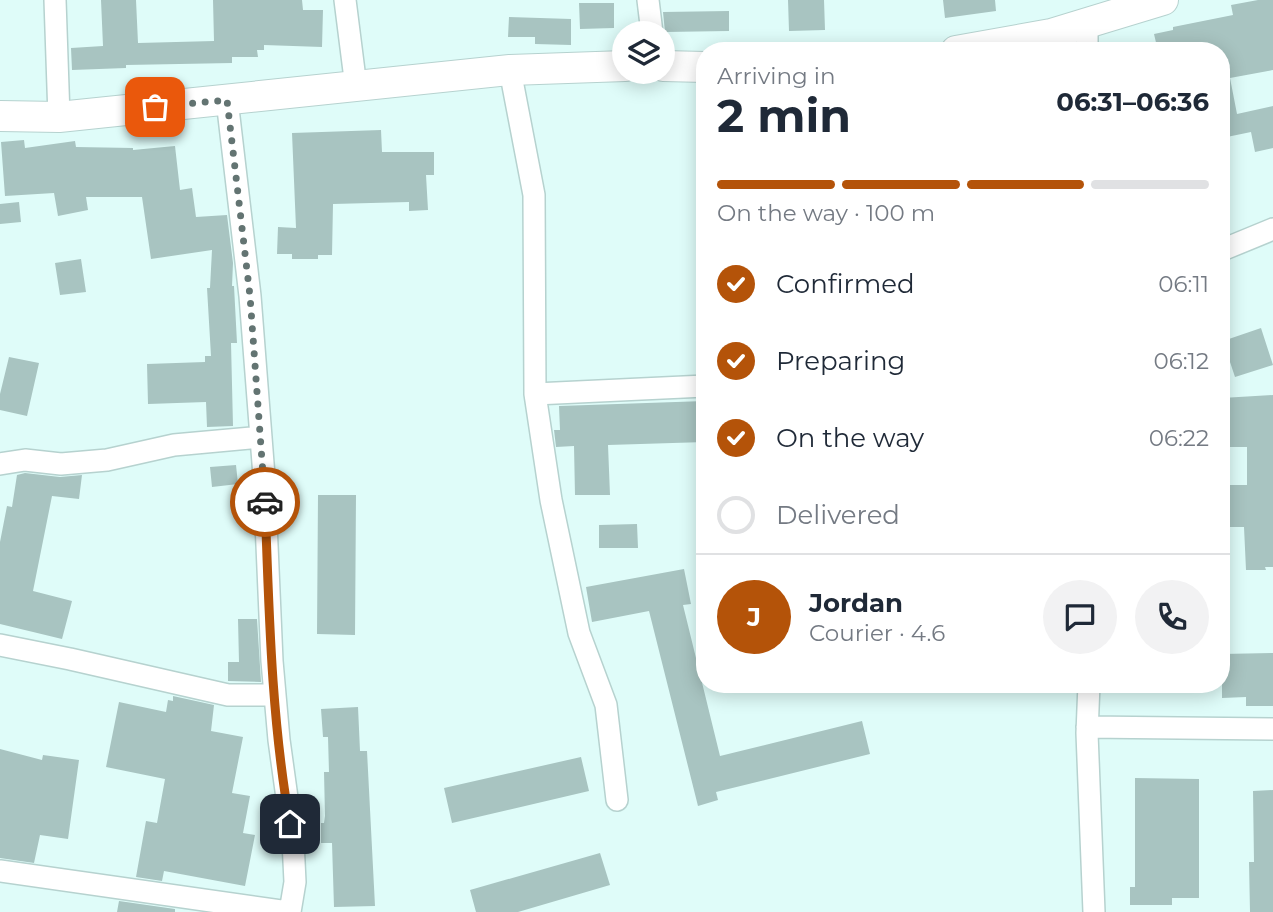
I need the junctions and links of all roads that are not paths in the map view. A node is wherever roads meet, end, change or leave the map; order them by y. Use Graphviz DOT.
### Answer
graph roads {
  1 [pos="55,0"];
  2 [pos="345,0"];
  3 [pos="648,0"];
  4 [pos="1163,0"];
  5 [pos="651,21"];
  6 [pos="1087,37"];
  7 [pos="1057,42"];
  8 [pos="612,66"];
  9 [pos="675,66"];
  10 [pos="696,67"];
  11 [pos="510,70"];
  12 [pos="356,87"];
  13 [pos="227,100"];
  14 [pos="0,116"];
  15 [pos="59,117"];
  16 [pos="1273,229"];
  17 [pos="1230,247"];
  18 [pos="696,386"];
  19 [pos="534,394"];
  20 [pos="261,437"];
  21 [pos="0,464"];
  22 [pos="0,645"];
  23 [pos="1089,693"];
  24 [pos="275,695"];
  25 [pos="1087,727"];
  26 [pos="1273,729"];
  27 [pos="617,800"];
  28 [pos="0,871"];
  29 [pos="289,912"];
  30 [pos="1094,912"];
  1 -- 15 [label="street"];
  2 -- 12 [label="street"];
  3 -- 5 [label="street"];
  4 -- 6 [label="street"];
  6 -- 7 [label="street"];
  8 -- 11 [label="street"];
  9 -- 10 [label="street"];
  11 -- 12 [label="street"];
  11 -- 19 [label="street"];
  12 -- 13 [label="street"];
  13 -- 15 [label="street"];
  13 -- 20 [label="street"];
  14 -- 15 [label="street"];
  16 -- 17 [label="street"];
  18 -- 19 [label="street"];
  19 -- 27 [label="street"];
  20 -- 21 [label="street"];
  20 -- 24 [label="street"];
  22 -- 24 [label="street"];
  23 -- 25 [label="street"];
  24 -- 29 [label="street"];
  25 -- 26 [label="street"];
  25 -- 30 [label="street"];
  28 -- 29 [label="street"];
}
